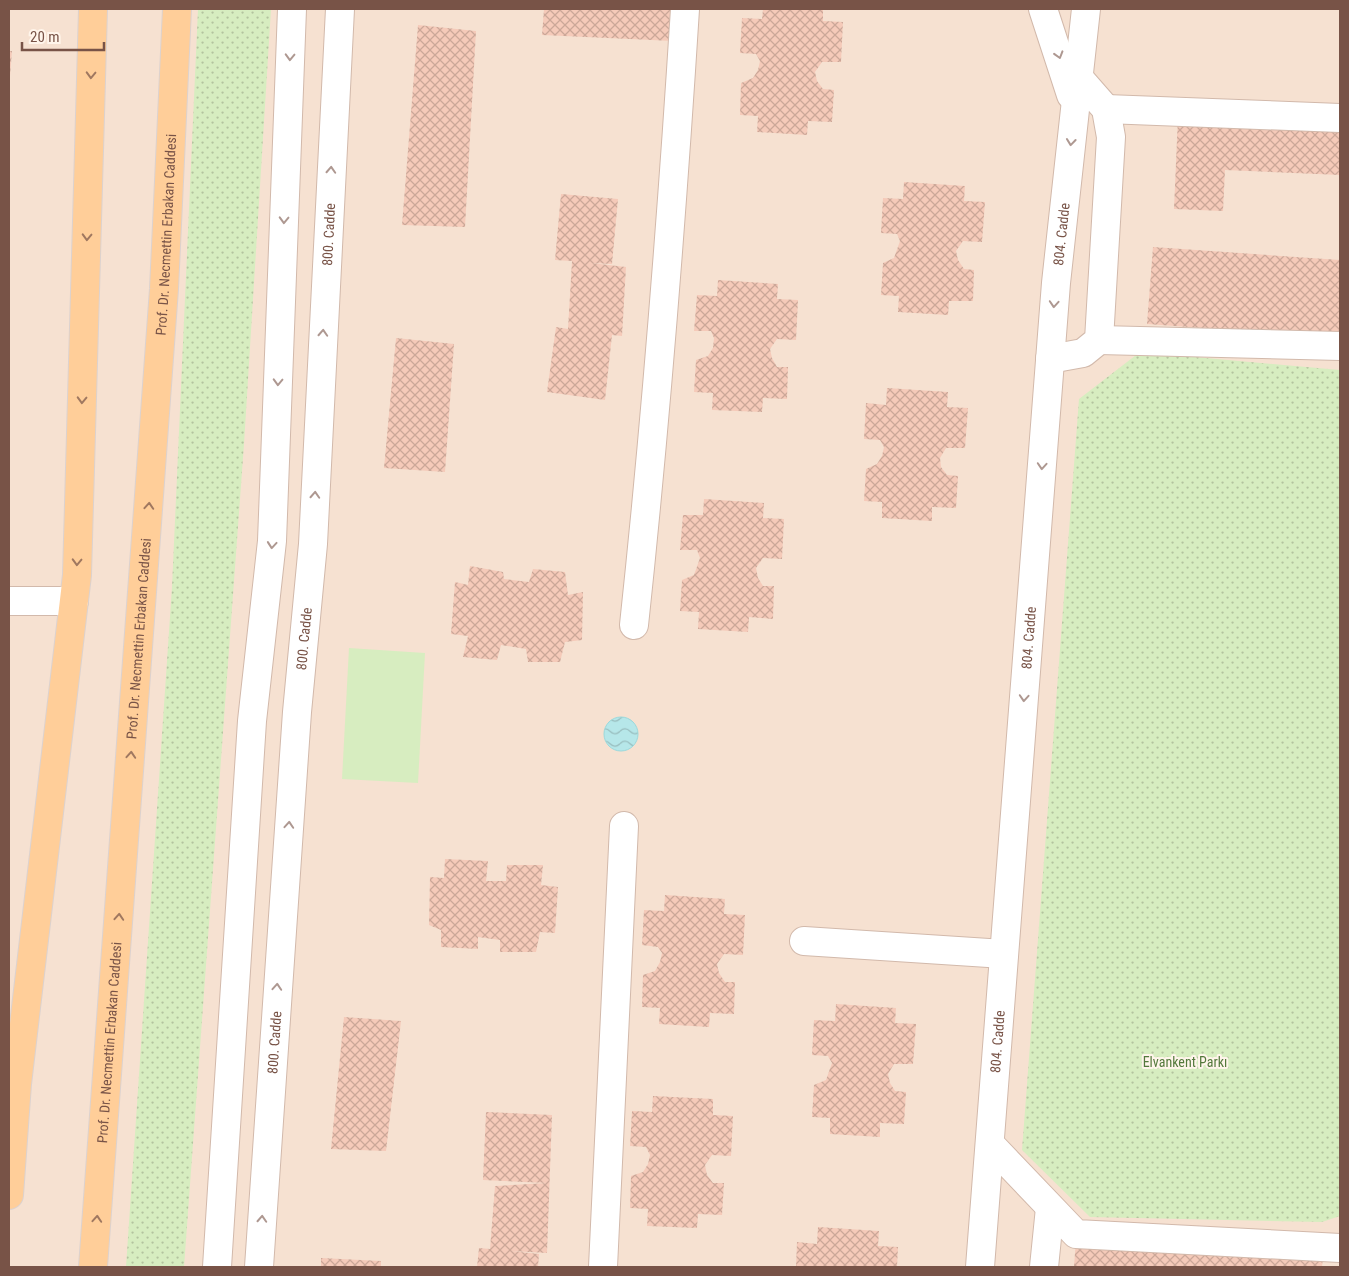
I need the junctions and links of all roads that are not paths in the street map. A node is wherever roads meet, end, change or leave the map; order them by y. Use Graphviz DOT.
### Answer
graph roads {
  1 [pos="93,9"];
  2 [pos="177,9"];
  3 [pos="292,9"];
  4 [pos="340,9"];
  5 [pos="685,9"];
  6 [pos="1043,9"];
  7 [pos="1086,9"];
  8 [pos="1078,76"];
  9 [pos="1075,108"];
  10 [pos="1106,109"];
  11 [pos="1340,118"];
  12 [pos="1099,340"];
  13 [pos="1340,346"];
  14 [pos="1050,359"];
  15 [pos="74,600"];
  16 [pos="9,601"];
  17 [pos="634,625"];
  18 [pos="624,826"];
  19 [pos="804,941"];
  20 [pos="1004,954"];
  21 [pos="12,1117"];
  22 [pos="990,1144"];
  23 [pos="9,1196"];
  24 [pos="1050,1208"];
  25 [pos="1340,1248"];
  26 [pos="93,1267"];
  27 [pos="217,1267"];
  28 [pos="259,1267"];
  29 [pos="603,1267"];
  30 [pos="980,1267"];
  31 [pos="1044,1267"];
  1 -- 15 [label="main road, one-way"];
  26 -- 2 [label="main road, Prof. Dr. Necmettin Erbakan Caddesi, one-way"];
  3 -- 27 [label="street, one-way"];
  28 -- 4 [label="street, 800. Cadde, one-way"];
  5 -- 17 [label="street"];
  6 -- 9 [label="street, one-way"];
  7 -- 8 [label="street, 804. Cadde"];
  8 -- 9 [label="street, 804. Cadde"];
  8 -- 10 [label="street"];
  9 -- 14 [label="street, 804. Cadde, one-way"];
  10 -- 11 [label="street"];
  10 -- 12 [label="street"];
  12 -- 13 [label="street"];
  12 -- 14 [label="street"];
  14 -- 20 [label="street, 804. Cadde, one-way"];
  15 -- 16 [label="street"];
  15 -- 21 [label="main road"];
  18 -- 29 [label="street"];
  19 -- 20 [label="street"];
  20 -- 22 [label="street, 804. Cadde"];
  21 -- 23 [label="main road"];
  22 -- 24 [label="street"];
  22 -- 30 [label="street, 804. Cadde"];
  24 -- 25 [label="street"];
  24 -- 31 [label="street"];
}
